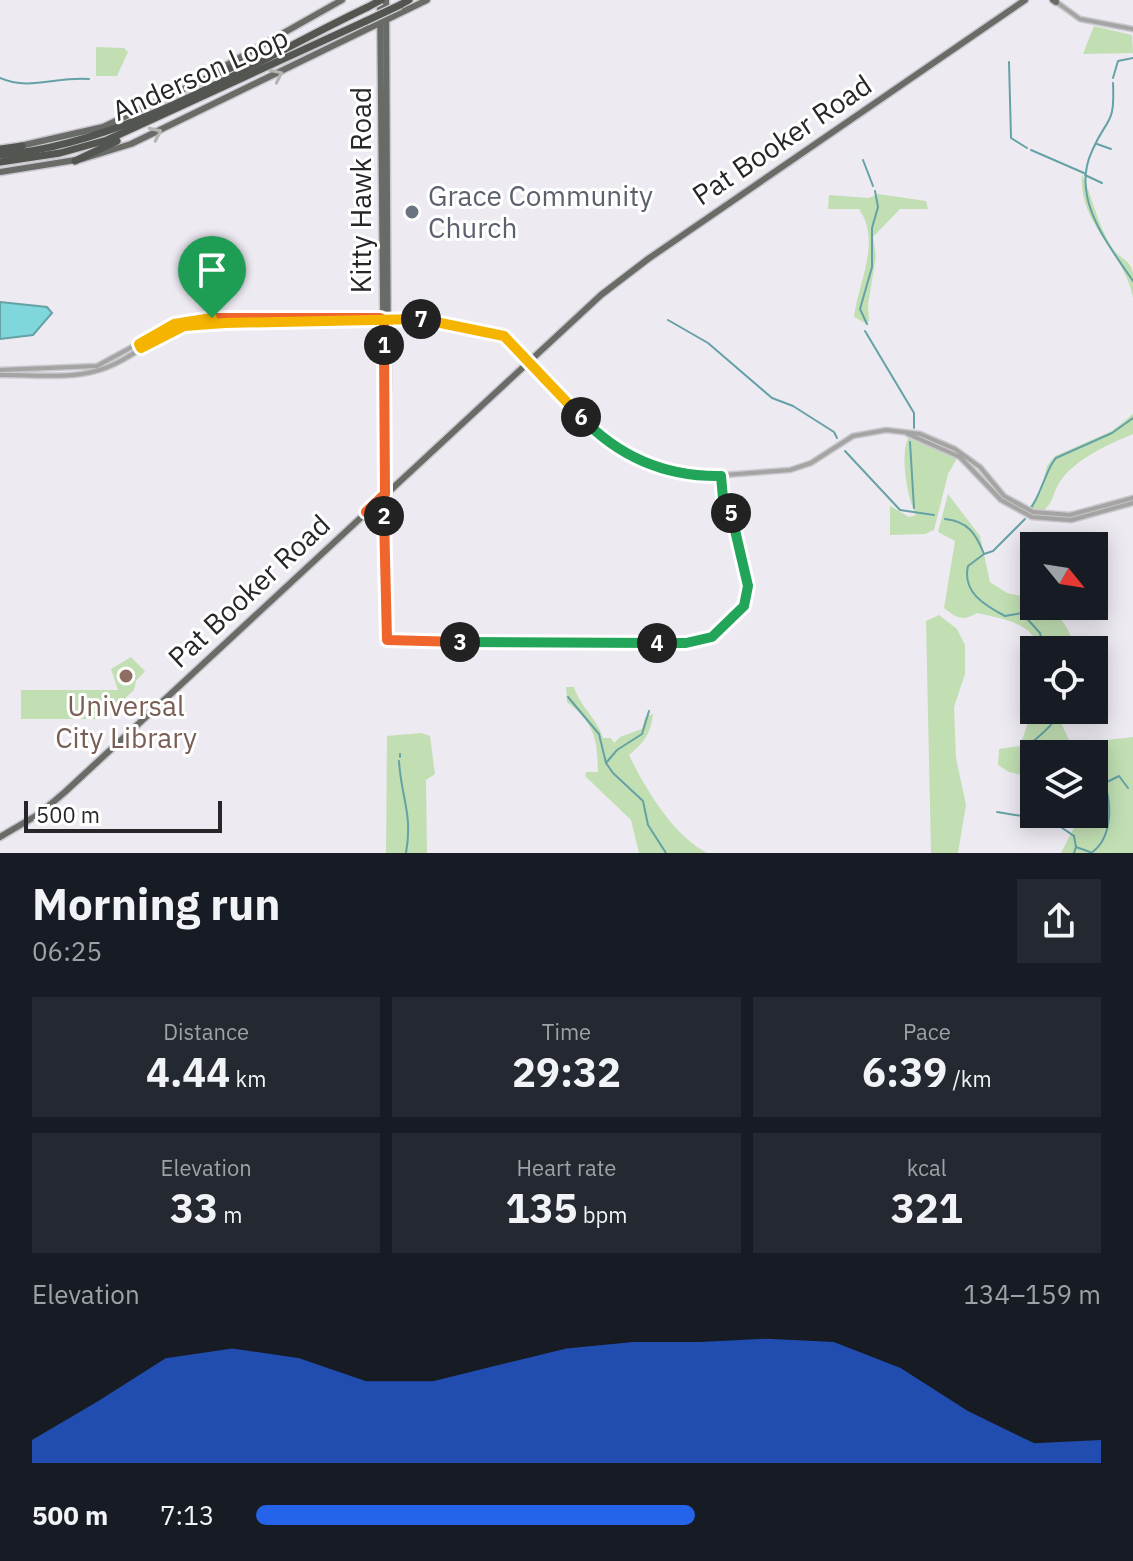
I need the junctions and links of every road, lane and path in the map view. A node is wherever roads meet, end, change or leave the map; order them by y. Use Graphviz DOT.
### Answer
graph roads {
  1 [pos="342,0"];
  2 [pos="374,0"];
  3 [pos="383,0"];
  4 [pos="409,0"];
  5 [pos="427,0"];
  6 [pos="1025,0"];
  7 [pos="1057,1"];
  8 [pos="399,7"];
  9 [pos="345,18"];
  10 [pos="383,22"];
  11 [pos="366,27"];
  12 [pos="1133,29"];
  13 [pos="386,31"];
  14 [pos="381,38"];
  15 [pos="190,86"];
  16 [pos="152,121"];
  17 [pos="22,146"];
  18 [pos="0,150"];
  19 [pos="75,161"];
  20 [pos="0,162"];
  21 [pos="0,172"];
  22 [pos="386,320"];
  23 [pos="529,362"];
  24 [pos="0,372"];
  25 [pos="386,440"];
  26 [pos="388,470"];
  27 [pos="406,475"];
  28 [pos="721,476"];
  29 [pos="386,492"];
  30 [pos="1133,500"];
  31 [pos="366,512"];
  32 [pos="384,514"];
  33 [pos="386,524"];
  34 [pos="0,837"];
  1 -- 15 [label="main road"];
  2 -- 11 [label="main road"];
  3 -- 9 [label="highway, Anderson Loop, bridge"];
  3 -- 10 [label="main road, Kitty Hawk Road"];
  4 -- 8 [label="highway, Anderson Loop"];
  5 -- 8 [label="main road"];
  6 -- 23 [label="main road, Pat Booker Road"];
  7 -- 12 [label="street"];
  8 -- 10 [label="main road"];
  8 -- 11 [label="highway, Anderson Loop, bridge"];
  8 -- 13 [label="main road"];
  9 -- 15 [label="highway"];
  9 -- 18 [label="highway, Anderson Loop"];
  10 -- 11 [label="main road"];
  10 -- 13 [label="main road, Kitty Hawk Road"];
  10 -- 14 [label="main road, Kitty Hawk Road"];
  11 -- 14 [label="main road"];
  11 -- 16 [label="highway, Anderson Loop"];
  19 -- 11 [label="main road, one-way"];
  13 -- 22 [label="main road, Kitty Hawk Road"];
  14 -- 22 [label="main road, Kitty Hawk Road"];
  15 -- 17 [label="main road"];
  16 -- 19 [label="highway"];
  16 -- 20 [label="highway, Anderson Loop"];
  17 -- 18 [label="highway"];
  19 -- 21 [label="main road"];
  22 -- 23 [label="street"];
  22 -- 24 [label="street"];
  22 -- 25 [label="main road, Kitty Hawk Road"];
  23 -- 27 [label="main road, Pat Booker Road"];
  23 -- 28 [label="street"];
  25 -- 26 [label="main road, Kitty Hawk Road"];
  25 -- 29 [label="main road, Kitty Hawk Road"];
  26 -- 27 [label="main road"];
  26 -- 29 [label="main road, Kitty Hawk Road"];
  27 -- 29 [label="main road, Pat Booker Road"];
  28 -- 30 [label="street"];
  28 -- 33 [label="street, Kitty Hawk Road"];
  29 -- 31 [label="main road, Pat Booker Road"];
  29 -- 32 [label="street, Kitty Hawk Road"];
  29 -- 33 [label="street, Kitty Hawk Road"];
  31 -- 32 [label="street"];
  31 -- 34 [label="main road, Pat Booker Road"];
  32 -- 33 [label="street, Kitty Hawk Road"];
}
